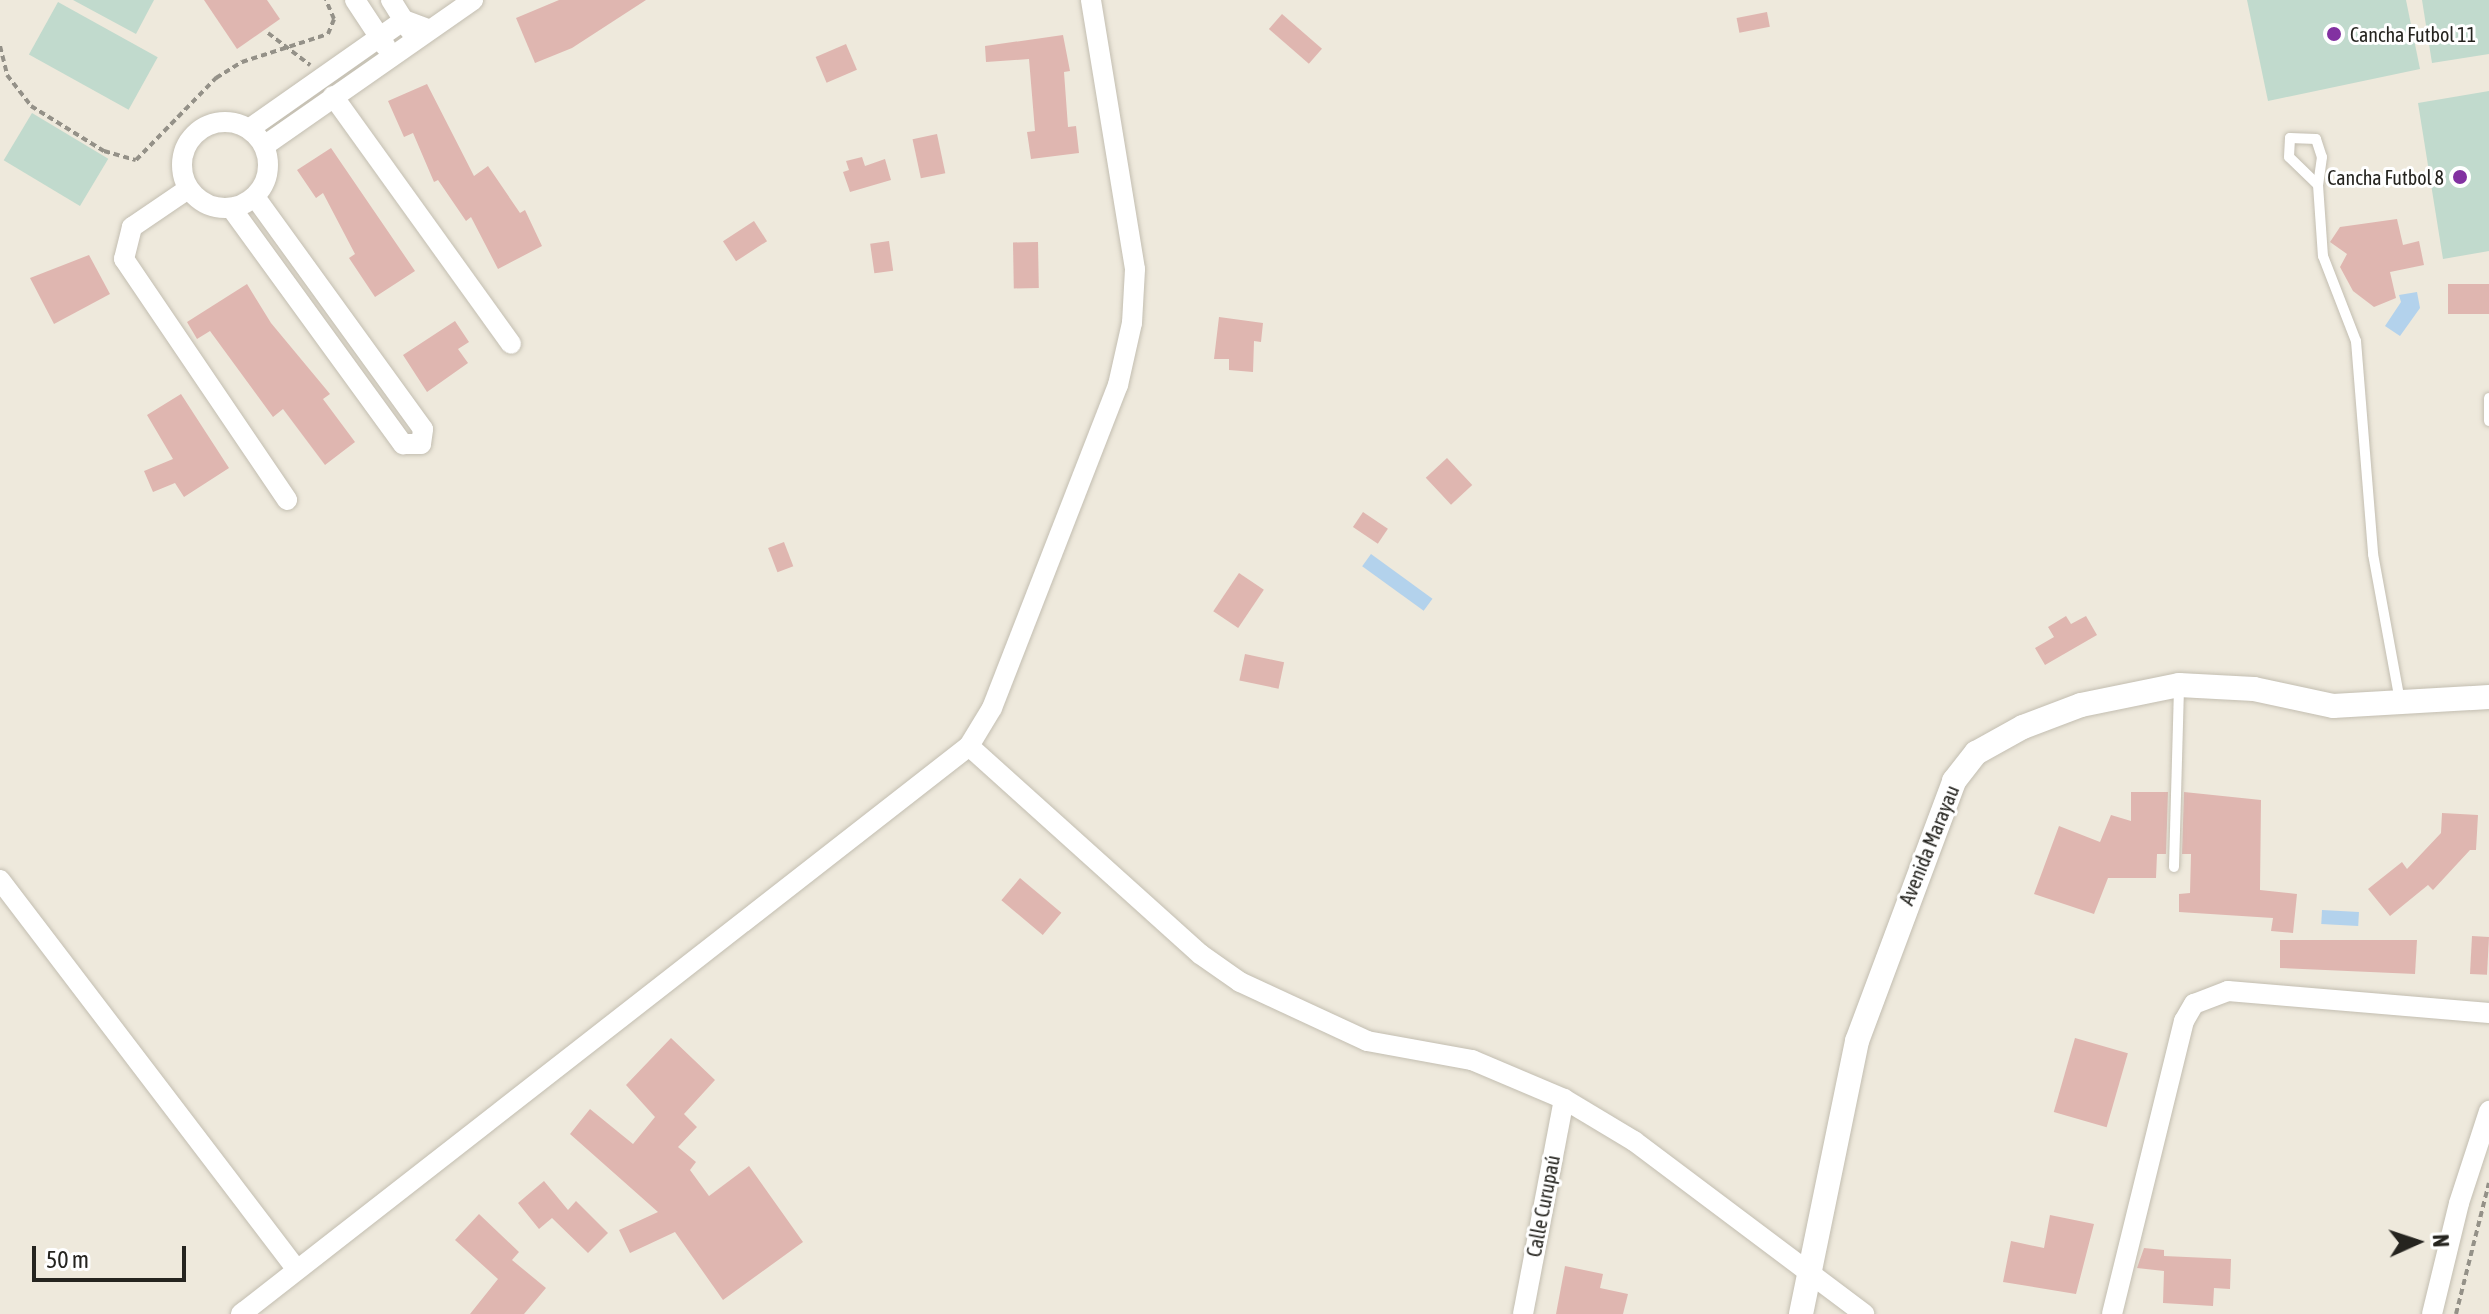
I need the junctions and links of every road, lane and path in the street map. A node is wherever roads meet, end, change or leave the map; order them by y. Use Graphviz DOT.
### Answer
graph roads {
  1 [pos="326,0"];
  2 [pos="355,0"];
  3 [pos="391,0"];
  4 [pos="473,0"];
  5 [pos="1091,0"];
  6 [pos="404,20"];
  7 [pos="268,33"];
  8 [pos="422,35"];
  9 [pos="380,38"];
  10 [pos="290,44"];
  11 [pos="0,46"];
  12 [pos="392,56"];
  13 [pos="326,88"];
  14 [pos="249,129"];
  15 [pos="264,146"];
  16 [pos="2318,185"];
  17 [pos="188,189"];
  18 [pos="255,197"];
  19 [pos="232,209"];
  20 [pos="511,344"];
  21 [pos="2489,398"];
  22 [pos="2489,421"];
  23 [pos="287,500"];
  24 [pos="2179,685"];
  25 [pos="2489,697"];
  26 [pos="2401,703"];
  27 [pos="969,746"];
  28 [pos="2174,867"];
  29 [pos="0,880"];
  30 [pos="2489,1013"];
  31 [pos="1564,1099"];
  32 [pos="2489,1111"];
  33 [pos="2489,1183"];
  34 [pos="296,1268"];
  35 [pos="1808,1271"];
  36 [pos="241,1314"];
  37 [pos="1523,1314"];
  38 [pos="1801,1314"];
  39 [pos="1864,1314"];
  40 [pos="2112,1314"];
  41 [pos="2432,1314"];
  42 [pos="2456,1314"];
  1 -- 10 [label="path"];
  2 -- 9 [label="street"];
  3 -- 6 [label="street"];
  4 -- 8 [label="street"];
  5 -- 27 [label="street"];
  6 -- 8 [label="street"];
  6 -- 9 [label="street"];
  7 -- 10 [label="path"];
  8 -- 12 [label="street"];
  9 -- 12 [label="street"];
  9 -- 13 [label="street"];
  10 -- 11 [label="path"];
  10 -- 13 [label="path"];
  12 -- 13 [label="street"];
  13 -- 14 [label="street"];
  13 -- 15 [label="street"];
  13 -- 20 [label="street"];
  14 -- 15 [label="street"];
  14 -- 17 [label="street"];
  15 -- 18 [label="street"];
  16 -- 16 [label="lane"];
  16 -- 26 [label="lane"];
  17 -- 19 [label="street"];
  17 -- 23 [label="street"];
  18 -- 19 [label="street"];
  18 -- 19 [label="street"];
  21 -- 22 [label="lane"];
  24 -- 26 [label="street, Avenida Marayau"];
  24 -- 28 [label="lane"];
  24 -- 35 [label="street, Avenida Marayau"];
  25 -- 26 [label="street, Avenida Marayau"];
  27 -- 31 [label="street"];
  27 -- 34 [label="street"];
  29 -- 34 [label="street"];
  30 -- 40 [label="street"];
  31 -- 35 [label="street"];
  31 -- 37 [label="street, Calle Curupaú"];
  32 -- 41 [label="street"];
  33 -- 42 [label="path"];
  34 -- 36 [label="street"];
  35 -- 38 [label="street, Avenida Marayau"];
  35 -- 39 [label="street"];
}
